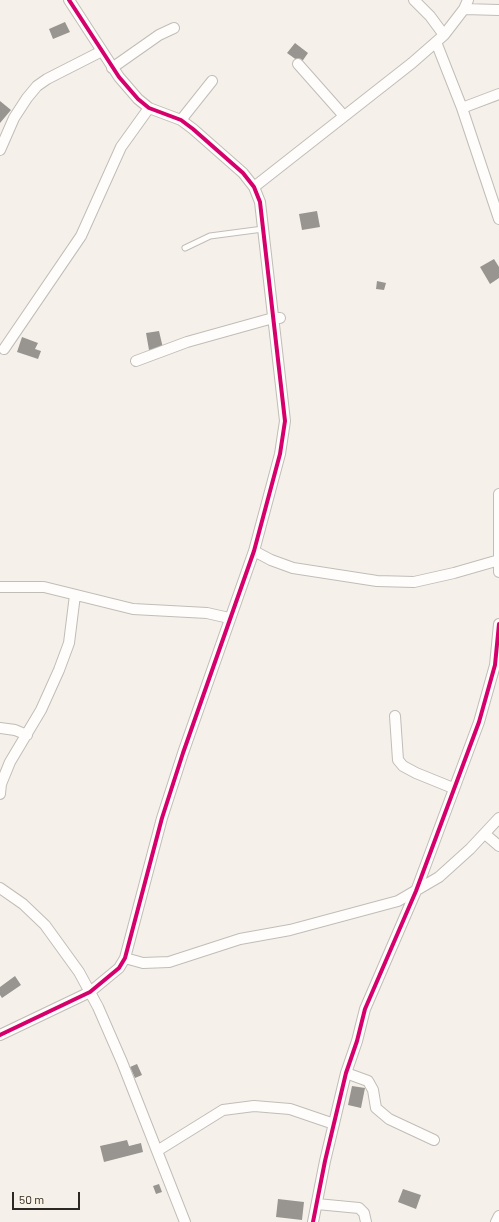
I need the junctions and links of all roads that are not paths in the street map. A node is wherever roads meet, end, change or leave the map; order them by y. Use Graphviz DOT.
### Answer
graph roads {
  1 [pos="69,0"];
  2 [pos="414,0"];
  3 [pos="466,4"];
  4 [pos="499,10"];
  5 [pos="174,28"];
  6 [pos="440,39"];
  7 [pos="102,52"];
  8 [pos="298,64"];
  9 [pos="112,68"];
  10 [pos="212,82"];
  11 [pos="499,94"];
  12 [pos="149,108"];
  13 [pos="462,108"];
  14 [pos="344,116"];
  15 [pos="181,120"];
  16 [pos="0,150"];
  17 [pos="254,187"];
  18 [pos="499,219"];
  19 [pos="263,229"];
  20 [pos="185,248"];
  21 [pos="276,318"];
  22 [pos="4,349"];
  23 [pos="136,361"];
  24 [pos="499,494"];
  25 [pos="254,551"];
  26 [pos="498,560"];
  27 [pos="499,572"];
  28 [pos="0,587"];
  29 [pos="75,595"];
  30 [pos="229,618"];
  31 [pos="499,624"];
  32 [pos="394,716"];
  33 [pos="0,728"];
  34 [pos="27,735"];
  35 [pos="453,788"];
  36 [pos="0,794"];
  37 [pos="499,818"];
  38 [pos="485,834"];
  39 [pos="499,846"];
  40 [pos="0,888"];
  41 [pos="416,891"];
  42 [pos="125,958"];
  43 [pos="90,992"];
  44 [pos="0,1035"];
  45 [pos="346,1073"];
  46 [pos="334,1124"];
  47 [pos="434,1140"];
  48 [pos="157,1151"];
  49 [pos="317,1204"];
  50 [pos="499,1216"];
  51 [pos="185,1222"];
  52 [pos="313,1222"];
  53 [pos="366,1222"];
  54 [pos="496,1222"];
  1 -- 7 [label="street"];
  2 -- 6 [label="street"];
  3 -- 4 [label="street"];
  3 -- 6 [label="street"];
  5 -- 9 [label="street"];
  6 -- 13 [label="street"];
  6 -- 14 [label="street"];
  7 -- 9 [label="street"];
  7 -- 16 [label="street"];
  8 -- 14 [label="street"];
  9 -- 12 [label="street"];
  10 -- 15 [label="street"];
  11 -- 13 [label="street"];
  12 -- 15 [label="street"];
  12 -- 22 [label="street"];
  13 -- 18 [label="street"];
  14 -- 17 [label="street"];
  15 -- 17 [label="street"];
  17 -- 19 [label="street"];
  19 -- 20 [label="lane"];
  19 -- 21 [label="street"];
  21 -- 23 [label="street"];
  21 -- 25 [label="street"];
  24 -- 26 [label="street"];
  25 -- 26 [label="street"];
  25 -- 30 [label="street"];
  26 -- 27 [label="street"];
  28 -- 29 [label="street"];
  29 -- 30 [label="street"];
  29 -- 34 [label="street"];
  30 -- 42 [label="street"];
  31 -- 35 [label="street"];
  32 -- 35 [label="street"];
  33 -- 34 [label="street"];
  34 -- 36 [label="street"];
  35 -- 41 [label="street"];
  37 -- 38 [label="street"];
  38 -- 39 [label="street"];
  38 -- 41 [label="street"];
  40 -- 43 [label="street"];
  41 -- 42 [label="street"];
  41 -- 45 [label="street"];
  42 -- 43 [label="street"];
  43 -- 44 [label="street"];
  43 -- 48 [label="street"];
  45 -- 46 [label="street"];
  45 -- 47 [label="street"];
  46 -- 48 [label="street"];
  46 -- 49 [label="street"];
  48 -- 51 [label="street"];
  49 -- 52 [label="street"];
  49 -- 53 [label="street"];
  50 -- 54 [label="street"];
}
